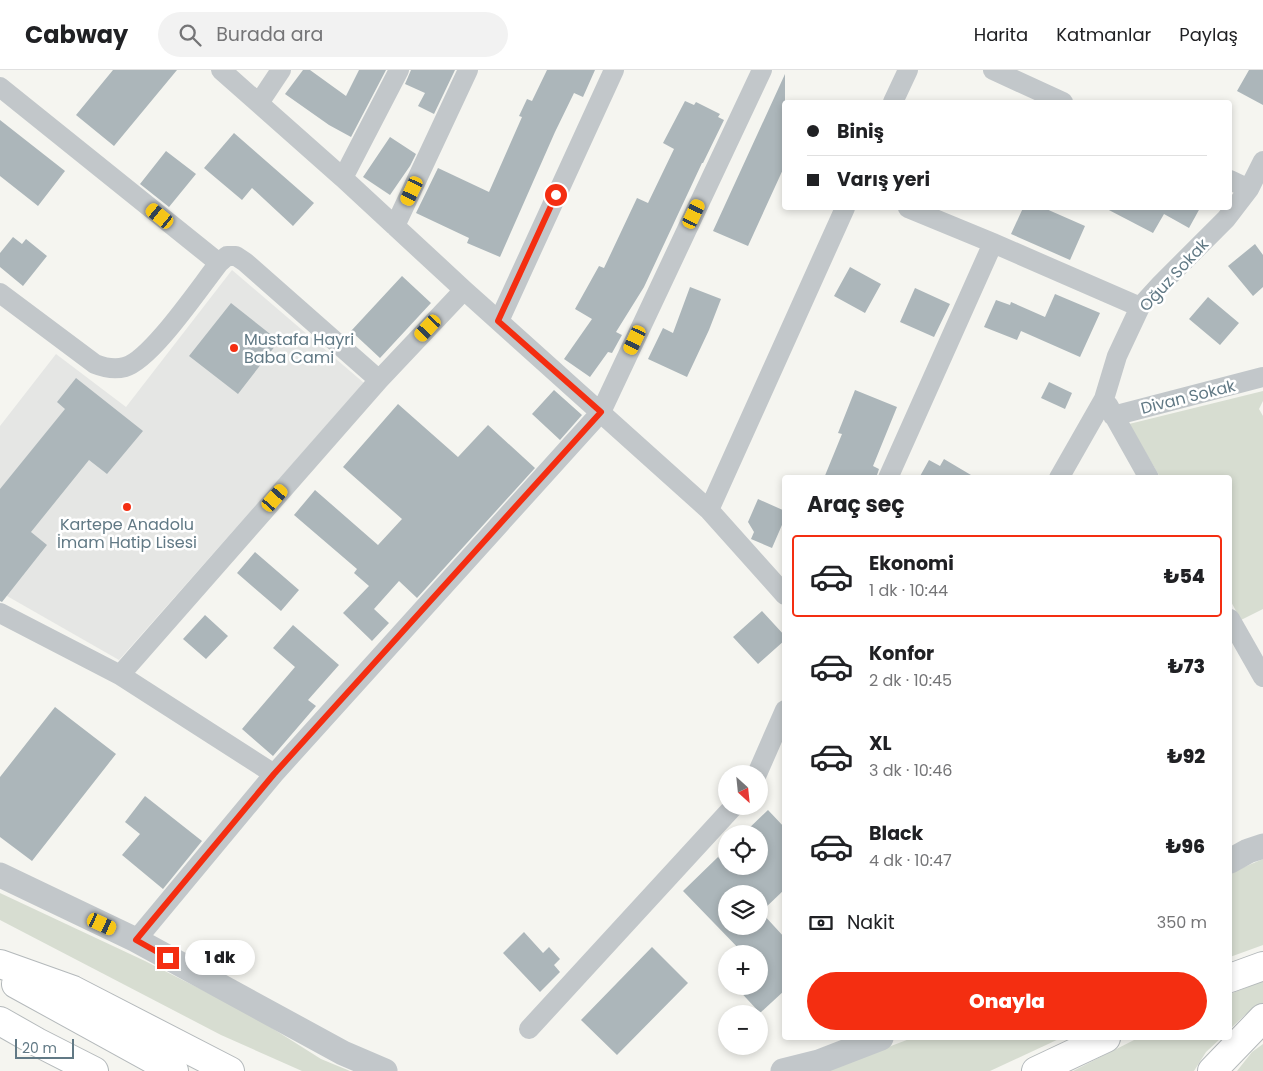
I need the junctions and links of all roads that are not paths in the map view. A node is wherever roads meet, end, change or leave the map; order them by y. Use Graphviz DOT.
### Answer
graph roads {
  1 [pos="221,70"];
  2 [pos="281,70"];
  3 [pos="399,70"];
  4 [pos="468,70"];
  5 [pos="614,70"];
  6 [pos="762,70"];
  7 [pos="908,70"];
  8 [pos="993,70"];
  9 [pos="0,86"];
  10 [pos="894,100"];
  11 [pos="1059,100"];
  12 [pos="259,103"];
  13 [pos="1263,161"];
  14 [pos="343,178"];
  15 [pos="1232,181"];
  16 [pos="1249,188"];
  17 [pos="844,210"];
  18 [pos="913,210"];
  19 [pos="396,226"];
  20 [pos="993,243"];
  21 [pos="219,263"];
  22 [pos="464,290"];
  23 [pos="0,293"];
  24 [pos="1140,307"];
  25 [pos="498,321"];
  26 [pos="1263,378"];
  27 [pos="379,380"];
  28 [pos="1109,407"];
  29 [pos="601,412"];
  30 [pos="889,475"];
  31 [pos="1061,475"];
  32 [pos="1147,475"];
  33 [pos="709,510"];
  34 [pos="782,591"];
  35 [pos="0,613"];
  36 [pos="1232,622"];
  37 [pos="1262,674"];
  38 [pos="120,675"];
  39 [pos="782,717"];
  40 [pos="761,765"];
  41 [pos="274,774"];
  42 [pos="726,815"];
  43 [pos="1263,846"];
  44 [pos="1232,860"];
  45 [pos="0,875"];
  46 [pos="136,940"];
  47 [pos="0,964"];
  48 [pos="1263,966"];
  49 [pos="0,975"];
  50 [pos="1232,977"];
  51 [pos="1263,1018"];
  52 [pos="0,1021"];
  53 [pos="529,1029"];
  54 [pos="876,1040"];
  55 [pos="1102,1040"];
  56 [pos="94,1071"];
  57 [pos="174,1071"];
  58 [pos="230,1071"];
  59 [pos="385,1071"];
  60 [pos="783,1071"];
  61 [pos="1036,1071"];
  62 [pos="1212,1071"];
  1 -- 12 [label="street"];
  2 -- 12 [label="street"];
  3 -- 14 [label="street"];
  4 -- 19 [label="street"];
  5 -- 25 [label="street"];
  6 -- 29 [label="street"];
  7 -- 10 [label="street"];
  8 -- 11 [label="street"];
  9 -- 21 [label="street"];
  12 -- 14 [label="street"];
  13 -- 16 [label="street, Oğuz Sokak"];
  14 -- 19 [label="street"];
  15 -- 16 [label="street"];
  16 -- 24 [label="street, Oğuz Sokak"];
  17 -- 33 [label="street"];
  18 -- 20 [label="street"];
  19 -- 22 [label="street"];
  20 -- 24 [label="street"];
  20 -- 30 [label="street"];
  21 -- 23 [label="street"];
  21 -- 27 [label="street"];
  22 -- 25 [label="street"];
  22 -- 27 [label="street"];
  24 -- 28 [label="street, Oğuz Sokak"];
  25 -- 29 [label="street"];
  26 -- 28 [label="street, Divan Sokak"];
  27 -- 38 [label="street"];
  28 -- 31 [label="street, Oğuz Sokak"];
  28 -- 32 [label="street"];
  29 -- 33 [label="street"];
  29 -- 41 [label="street"];
  33 -- 34 [label="street"];
  35 -- 38 [label="street"];
  36 -- 37 [label="street"];
  38 -- 41 [label="street"];
  39 -- 40 [label="street"];
  41 -- 46 [label="street"];
  42 -- 53 [label="street"];
  43 -- 44 [label="street"];
  45 -- 46 [label="street"];
  46 -- 59 [label="street"];
  47 -- 58 [label="highway"];
  48 -- 50 [label="highway"];
  49 -- 57 [label="highway"];
  51 -- 62 [label="highway"];
  52 -- 56 [label="highway"];
  54 -- 60 [label="street"];
  55 -- 61 [label="highway"];
}
